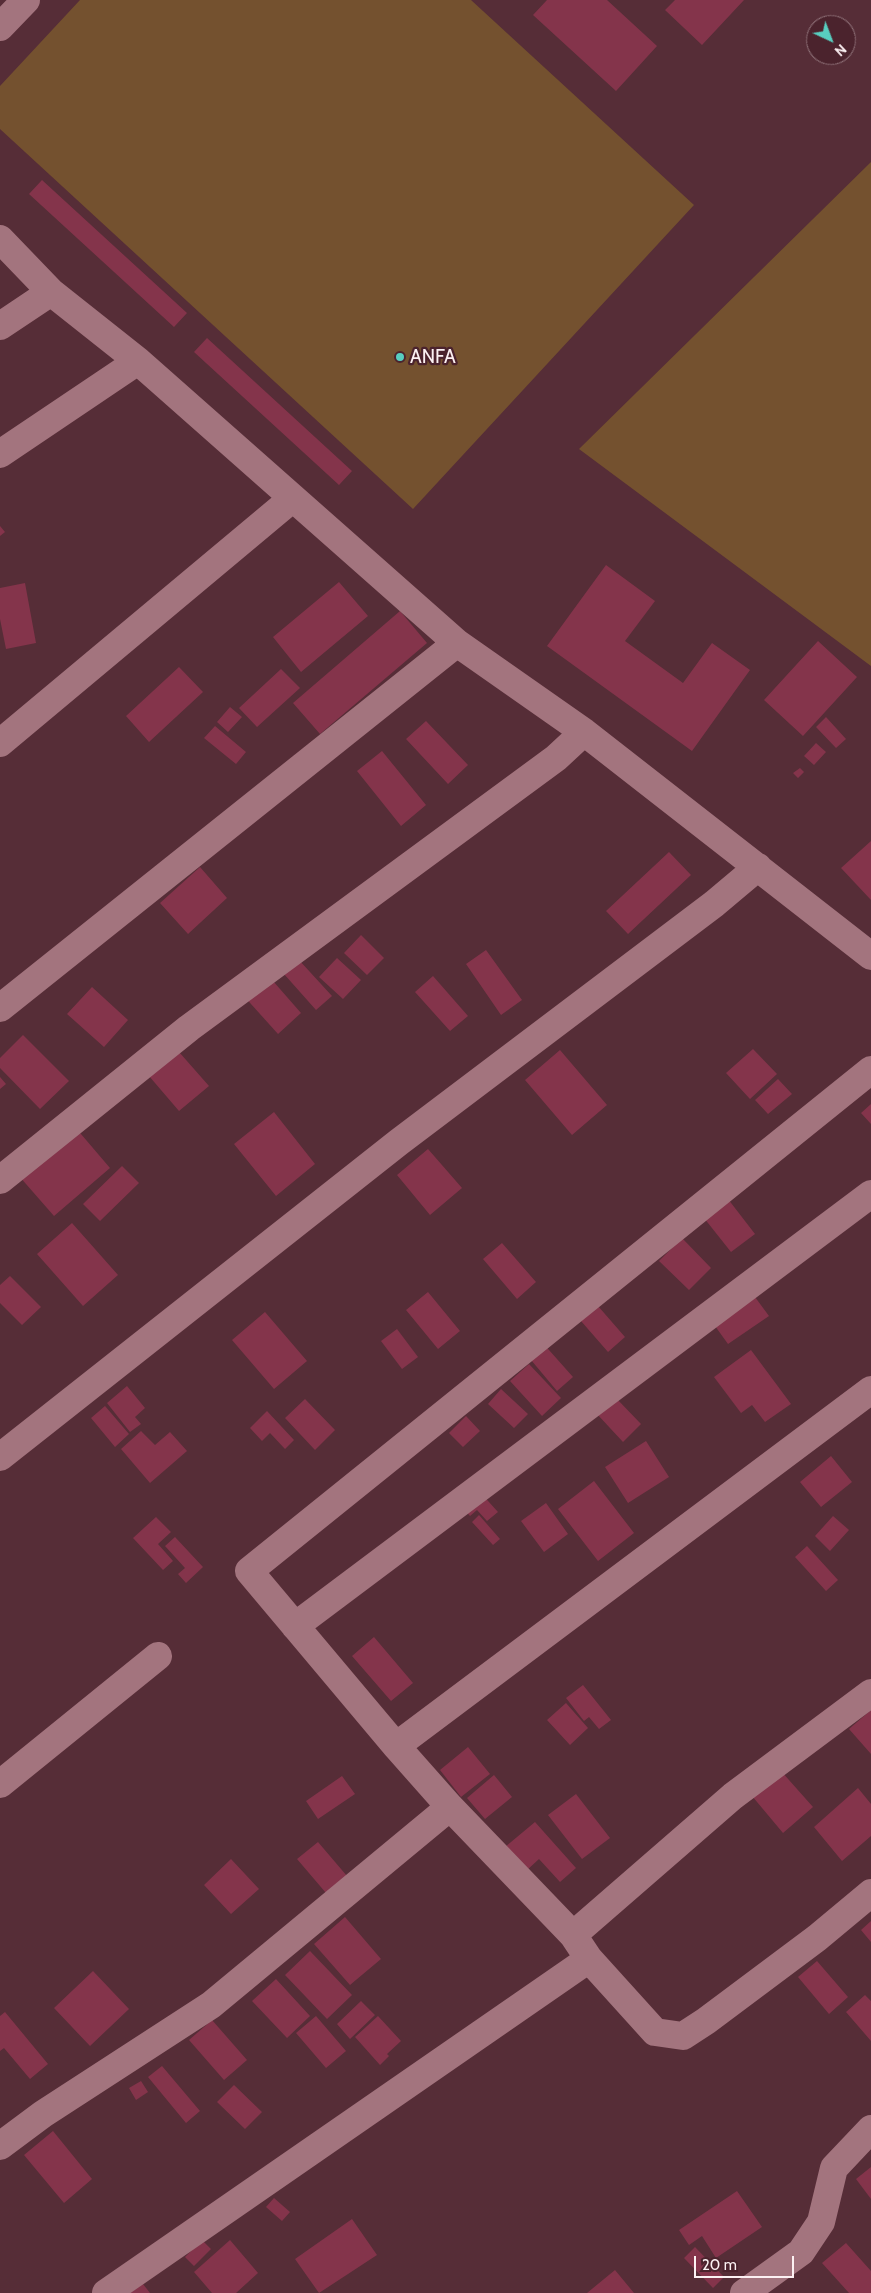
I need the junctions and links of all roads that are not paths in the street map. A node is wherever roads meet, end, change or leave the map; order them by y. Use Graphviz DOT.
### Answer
graph roads {
  1 [pos="26,0"];
  2 [pos="0,27"];
  3 [pos="0,239"];
  4 [pos="51,292"];
  5 [pos="0,326"];
  6 [pos="138,362"];
  7 [pos="0,454"];
  8 [pos="293,498"];
  9 [pos="457,643"];
  10 [pos="584,732"];
  11 [pos="0,743"];
  12 [pos="758,867"];
  13 [pos="871,956"];
  14 [pos="0,1008"];
  15 [pos="871,1070"];
  16 [pos="0,1180"];
  17 [pos="871,1194"];
  18 [pos="871,1390"];
  19 [pos="0,1457"];
  20 [pos="295,1626"];
  21 [pos="158,1656"];
  22 [pos="871,1693"];
  23 [pos="396,1746"];
  24 [pos="0,1784"];
  25 [pos="450,1807"];
  26 [pos="871,1893"];
  27 [pos="573,1935"];
  28 [pos="589,1959"];
  29 [pos="871,2129"];
  30 [pos="0,2146"];
  31 [pos="106,2293"];
  32 [pos="744,2293"];
  1 -- 2 [label="street"];
  3 -- 4 [label="street"];
  4 -- 5 [label="street"];
  4 -- 6 [label="street"];
  6 -- 7 [label="street"];
  6 -- 8 [label="street"];
  8 -- 9 [label="street"];
  8 -- 11 [label="street"];
  9 -- 10 [label="street"];
  9 -- 14 [label="street"];
  10 -- 12 [label="street"];
  10 -- 16 [label="street"];
  12 -- 13 [label="street"];
  12 -- 19 [label="street"];
  15 -- 20 [label="street"];
  17 -- 20 [label="street"];
  18 -- 23 [label="street"];
  20 -- 23 [label="street"];
  21 -- 24 [label="street"];
  22 -- 27 [label="street"];
  23 -- 25 [label="street"];
  25 -- 27 [label="street"];
  25 -- 30 [label="street"];
  26 -- 28 [label="street"];
  27 -- 28 [label="street"];
  28 -- 31 [label="street"];
  29 -- 32 [label="street"];
}
